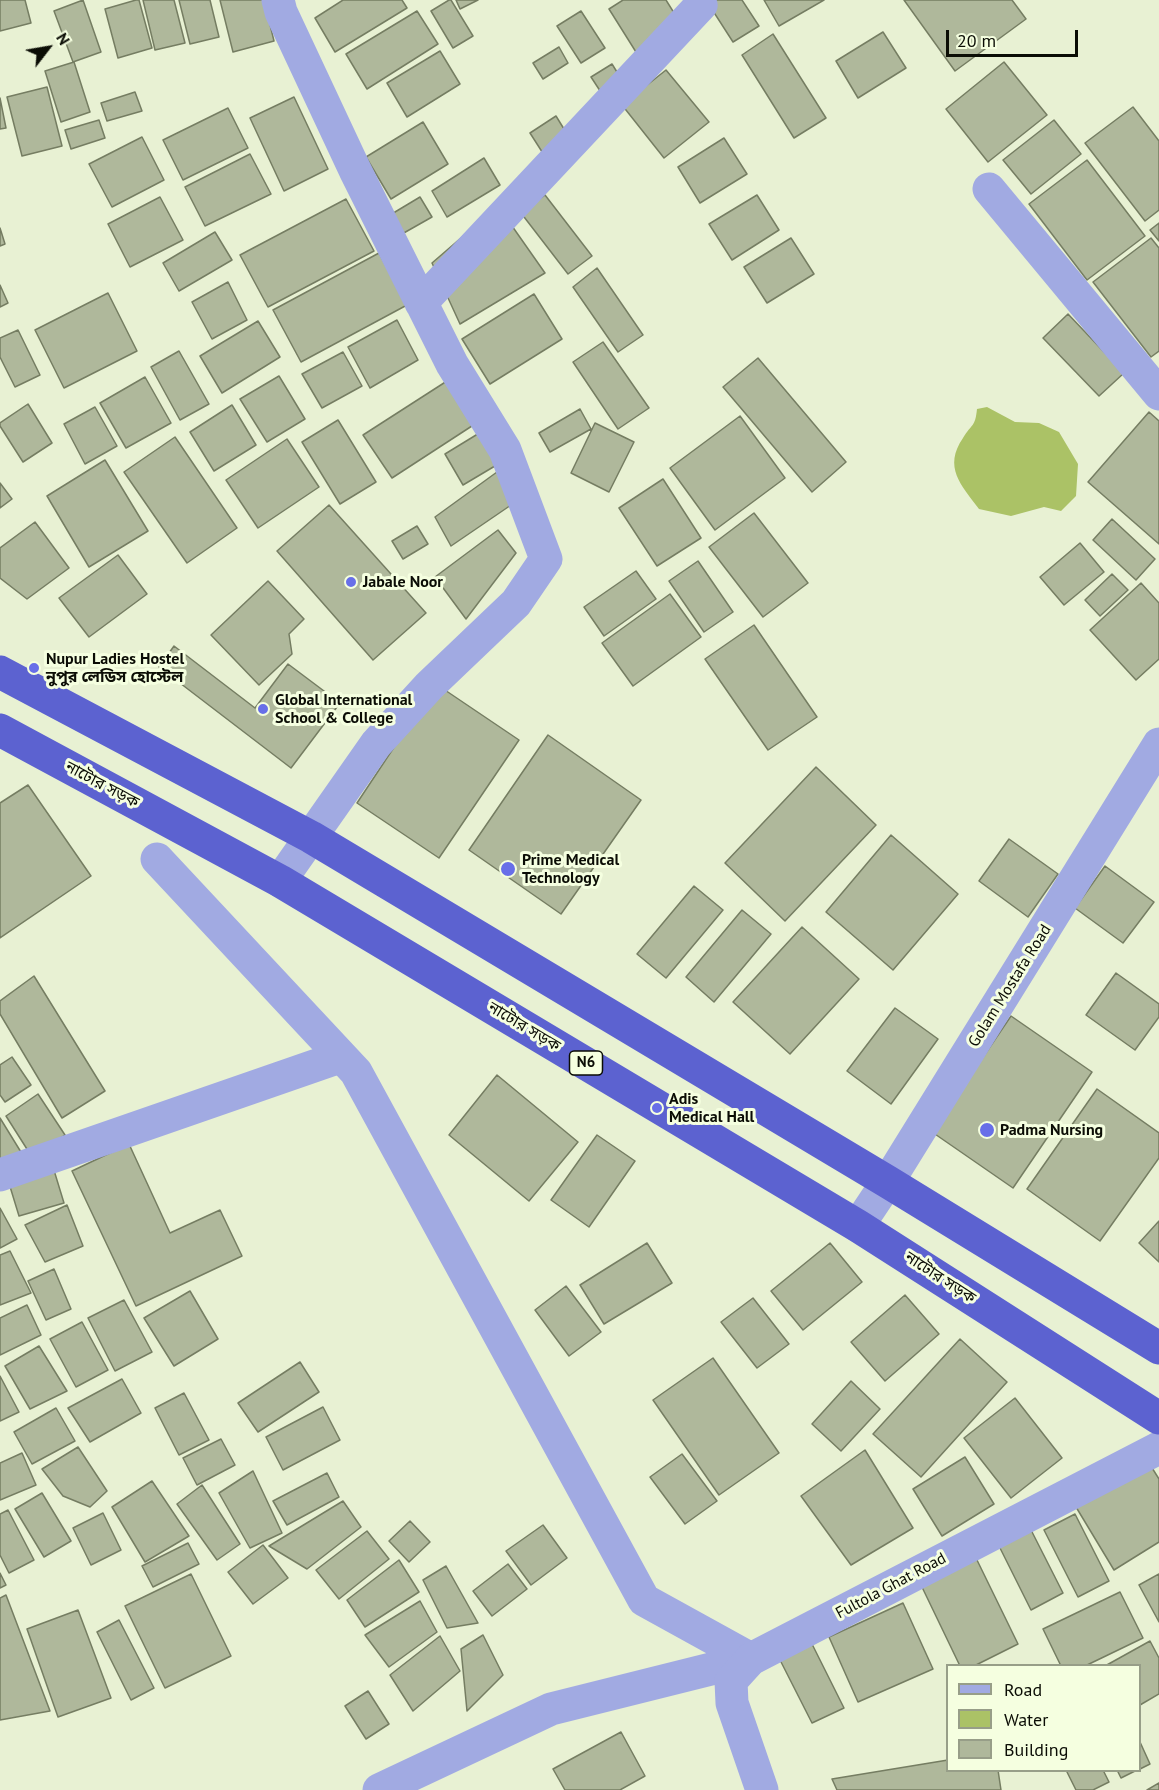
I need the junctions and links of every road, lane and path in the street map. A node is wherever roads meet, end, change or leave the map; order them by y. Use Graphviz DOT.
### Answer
graph roads {
  1 [pos="278,0"];
  2 [pos="699,0"];
  3 [pos="989,189"];
  4 [pos="421,303"];
  5 [pos="1159,394"];
  6 [pos="0,672"];
  7 [pos="0,730"];
  8 [pos="1158,746"];
  9 [pos="311,837"];
  10 [pos="157,859"];
  11 [pos="280,881"];
  12 [pos="340,1057"];
  13 [pos="0,1175"];
  14 [pos="888,1182"];
  15 [pos="858,1226"];
  16 [pos="1159,1348"];
  17 [pos="1159,1418"];
  18 [pos="1159,1448"];
  19 [pos="751,1659"];
  20 [pos="379,1790"];
  21 [pos="762,1790"];
  1 -- 4 [label="street"];
  2 -- 4 [label="street"];
  3 -- 5 [label="street"];
  4 -- 9 [label="street"];
  6 -- 9 [label="highway"];
  7 -- 11 [label="highway, নাটোর সড়ক / N6"];
  8 -- 14 [label="street, Golam Mostafa Road"];
  9 -- 11 [label="street"];
  9 -- 14 [label="highway"];
  10 -- 12 [label="street"];
  11 -- 15 [label="highway, নাটোর সড়ক / N6"];
  12 -- 13 [label="street"];
  12 -- 19 [label="street"];
  14 -- 15 [label="street, Golam Mostafa Road"];
  14 -- 16 [label="highway"];
  15 -- 17 [label="highway, নাটোর সড়ক / N6"];
  18 -- 19 [label="street, Fultola Ghat Road"];
  19 -- 20 [label="street"];
  19 -- 21 [label="street, Fultola Ghat Road"];
}
